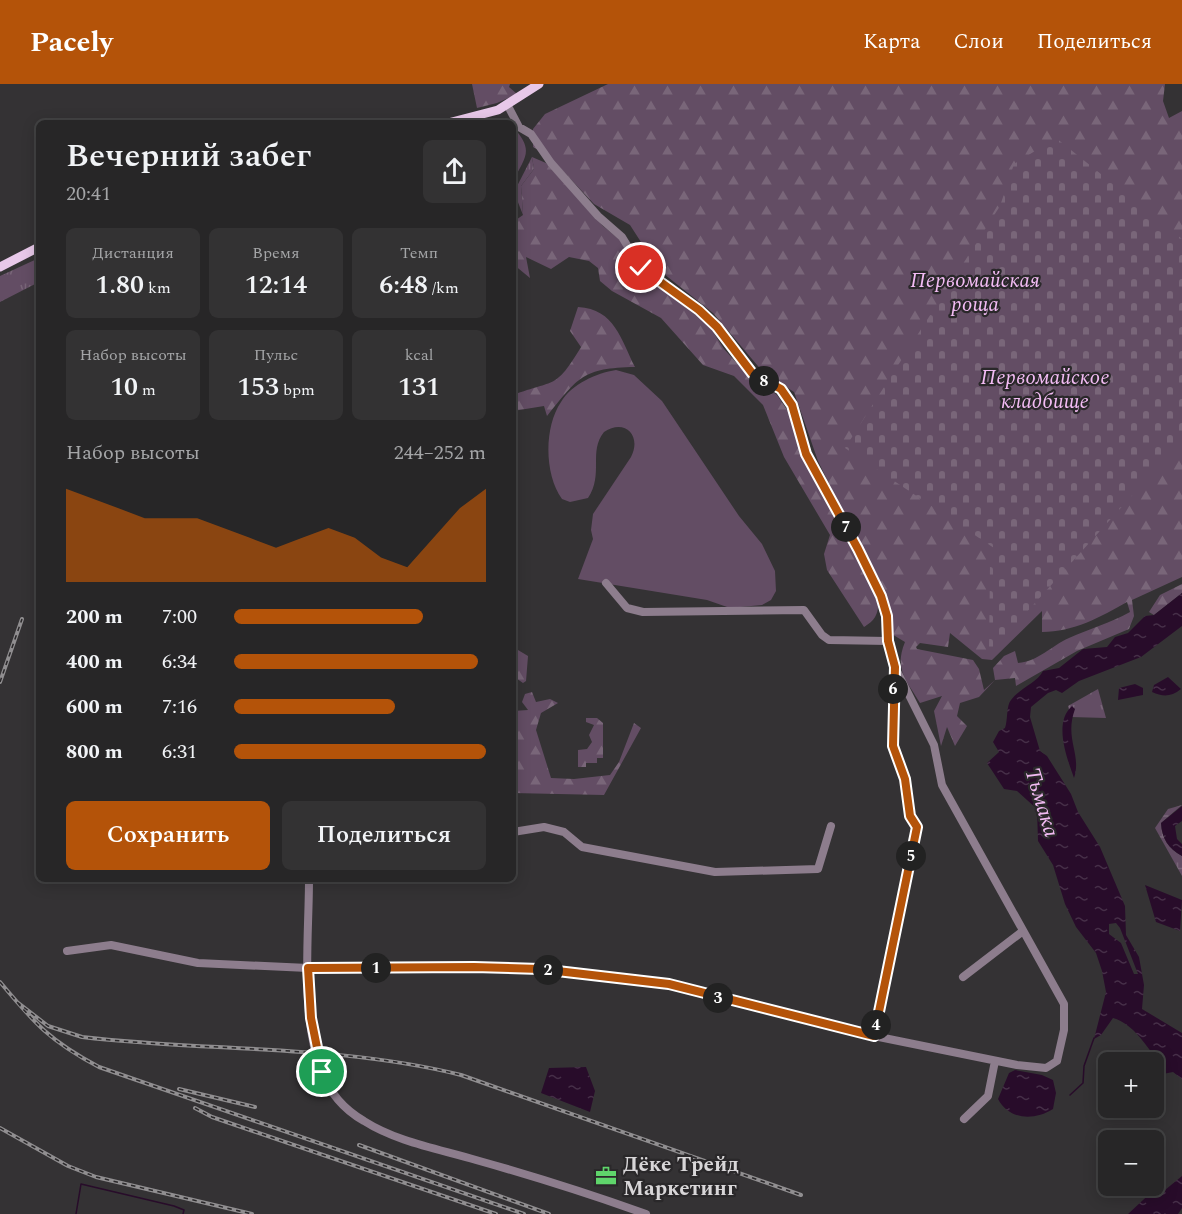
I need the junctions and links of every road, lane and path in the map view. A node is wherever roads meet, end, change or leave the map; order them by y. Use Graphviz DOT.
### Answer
graph roads {
  1 [pos="539,84"];
  2 [pos="508,106"];
  3 [pos="459,120"];
  4 [pos="515,120"];
  5 [pos="516,121"];
  6 [pos="36,249"];
  7 [pos="0,267"];
  8 [pos="606,583"];
  9 [pos="888,641"];
  10 [pos="895,667"];
  11 [pos="831,826"];
  12 [pos="516,832"];
  13 [pos="309,882"];
  14 [pos="1023,931"];
  15 [pos="67,951"];
  16 [pos="308,968"];
  17 [pos="963,977"];
  18 [pos="874,1036"];
  19 [pos="995,1061"];
  20 [pos="964,1119"];
  21 [pos="646,1214"];
  1 -- 2 [label="main road"];
  2 -- 3 [label="main road"];
  2 -- 4 [label="street"];
  5 -- 9 [label="street"];
  6 -- 7 [label="main road"];
  8 -- 9 [label="street"];
  9 -- 10 [label="street"];
  10 -- 14 [label="street"];
  10 -- 18 [label="street"];
  11 -- 12 [label="street"];
  13 -- 16 [label="street"];
  14 -- 17 [label="street"];
  14 -- 19 [label="street"];
  15 -- 16 [label="street"];
  16 -- 18 [label="street"];
  16 -- 21 [label="street"];
  18 -- 19 [label="street"];
  19 -- 20 [label="street"];
}
